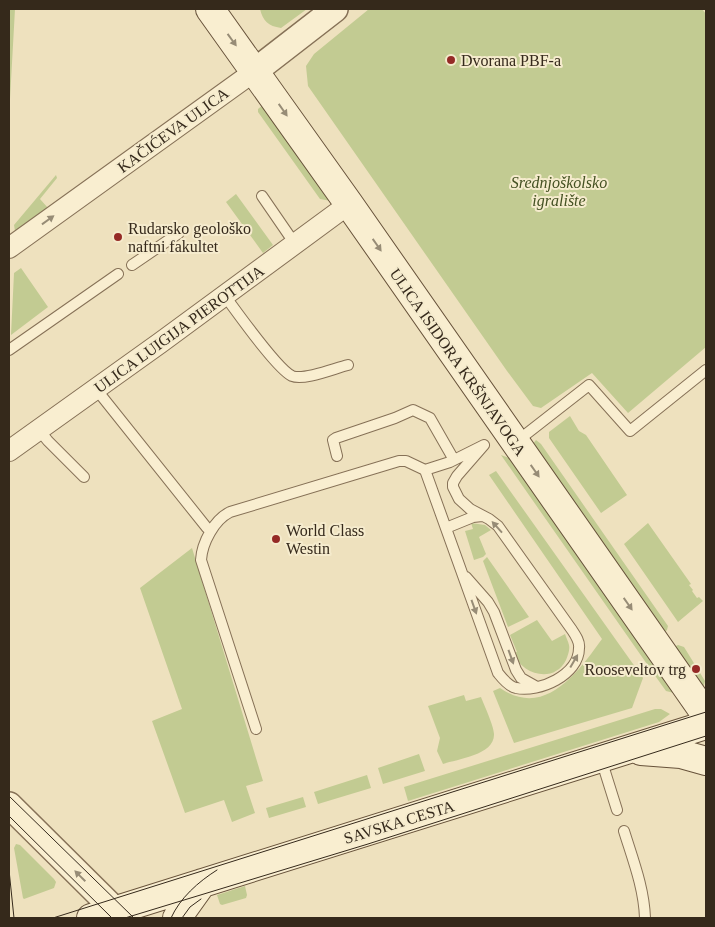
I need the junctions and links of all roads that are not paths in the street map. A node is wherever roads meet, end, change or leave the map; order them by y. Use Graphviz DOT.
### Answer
graph roads {
  1 [pos="335,9"];
  2 [pos="216,14"];
  3 [pos="255,71"];
  4 [pos="262,196"];
  5 [pos="349,204"];
  6 [pos="179,233"];
  7 [pos="296,244"];
  8 [pos="9,248"];
  9 [pos="132,265"];
  10 [pos="118,274"];
  11 [pos="225,296"];
  12 [pos="9,350"];
  13 [pos="348,365"];
  14 [pos="706,370"];
  15 [pos="96,389"];
  16 [pos="40,430"];
  17 [pos="499,439"];
  18 [pos="9,451"];
  19 [pos="337,456"];
  20 [pos="454,460"];
  21 [pos="425,470"];
  22 [pos="84,477"];
  23 [pos="482,516"];
  24 [pos="207,528"];
  25 [pos="446,528"];
  26 [pos="461,570"];
  27 [pos="537,687"];
  28 [pos="706,715"];
  29 [pos="706,725"];
  30 [pos="256,729"];
  31 [pos="627,750"];
  32 [pos="601,758"];
  33 [pos="706,761"];
  34 [pos="9,805"];
  35 [pos="617,810"];
  36 [pos="624,831"];
  37 [pos="202,883"];
  38 [pos="110,916"];
  39 [pos="176,918"];
  40 [pos="645,918"];
  1 -- 3 [label="street, KAČIĆEVA ULICA"];
  2 -- 3 [label="main road, ULICA ISIDORA KRŠNJAVOGA, one-way"];
  3 -- 5 [label="main road, ULICA ISIDORA KRŠNJAVOGA, one-way"];
  8 -- 3 [label="street, KAČIĆEVA ULICA, one-way"];
  4 -- 7 [label="lane"];
  5 -- 7 [label="street, ULICA LUIGIJA PIEROTTIJA"];
  5 -- 17 [label="main road, ULICA ISIDORA KRŠNJAVOGA, one-way"];
  6 -- 9 [label="lane"];
  7 -- 11 [label="street, ULICA LUIGIJA PIEROTTIJA"];
  10 -- 12 [label="lane"];
  11 -- 13 [label="lane"];
  11 -- 15 [label="street, ULICA LUIGIJA PIEROTTIJA"];
  14 -- 17 [label="lane"];
  15 -- 16 [label="street, ULICA LUIGIJA PIEROTTIJA"];
  15 -- 24 [label="lane"];
  16 -- 18 [label="street, ULICA LUIGIJA PIEROTTIJA"];
  16 -- 22 [label="lane"];
  17 -- 20 [label="lane"];
  17 -- 23 [label="lane"];
  17 -- 28 [label="main road, ULICA ISIDORA KRŠNJAVOGA, one-way"];
  19 -- 20 [label="lane"];
  20 -- 21 [label="lane"];
  21 -- 25 [label="lane"];
  21 -- 30 [label="lane"];
  23 -- 25 [label="lane"];
  27 -- 23 [label="lane, one-way"];
  25 -- 26 [label="lane"];
  26 -- 27 [label="lane, one-way"];
  26 -- 27 [label="lane, one-way"];
  29 -- 31 [label="main road, SAVSKA CESTA"];
  31 -- 32 [label="main road, SAVSKA CESTA"];
  31 -- 33 [label="main road"];
  32 -- 35 [label="lane"];
  32 -- 37 [label="main road, SAVSKA CESTA"];
  38 -- 34 [label="street, one-way"];
  36 -- 40 [label="lane"];
  37 -- 38 [label="main road, SAVSKA CESTA"];
  37 -- 39 [label="main road"];
}
